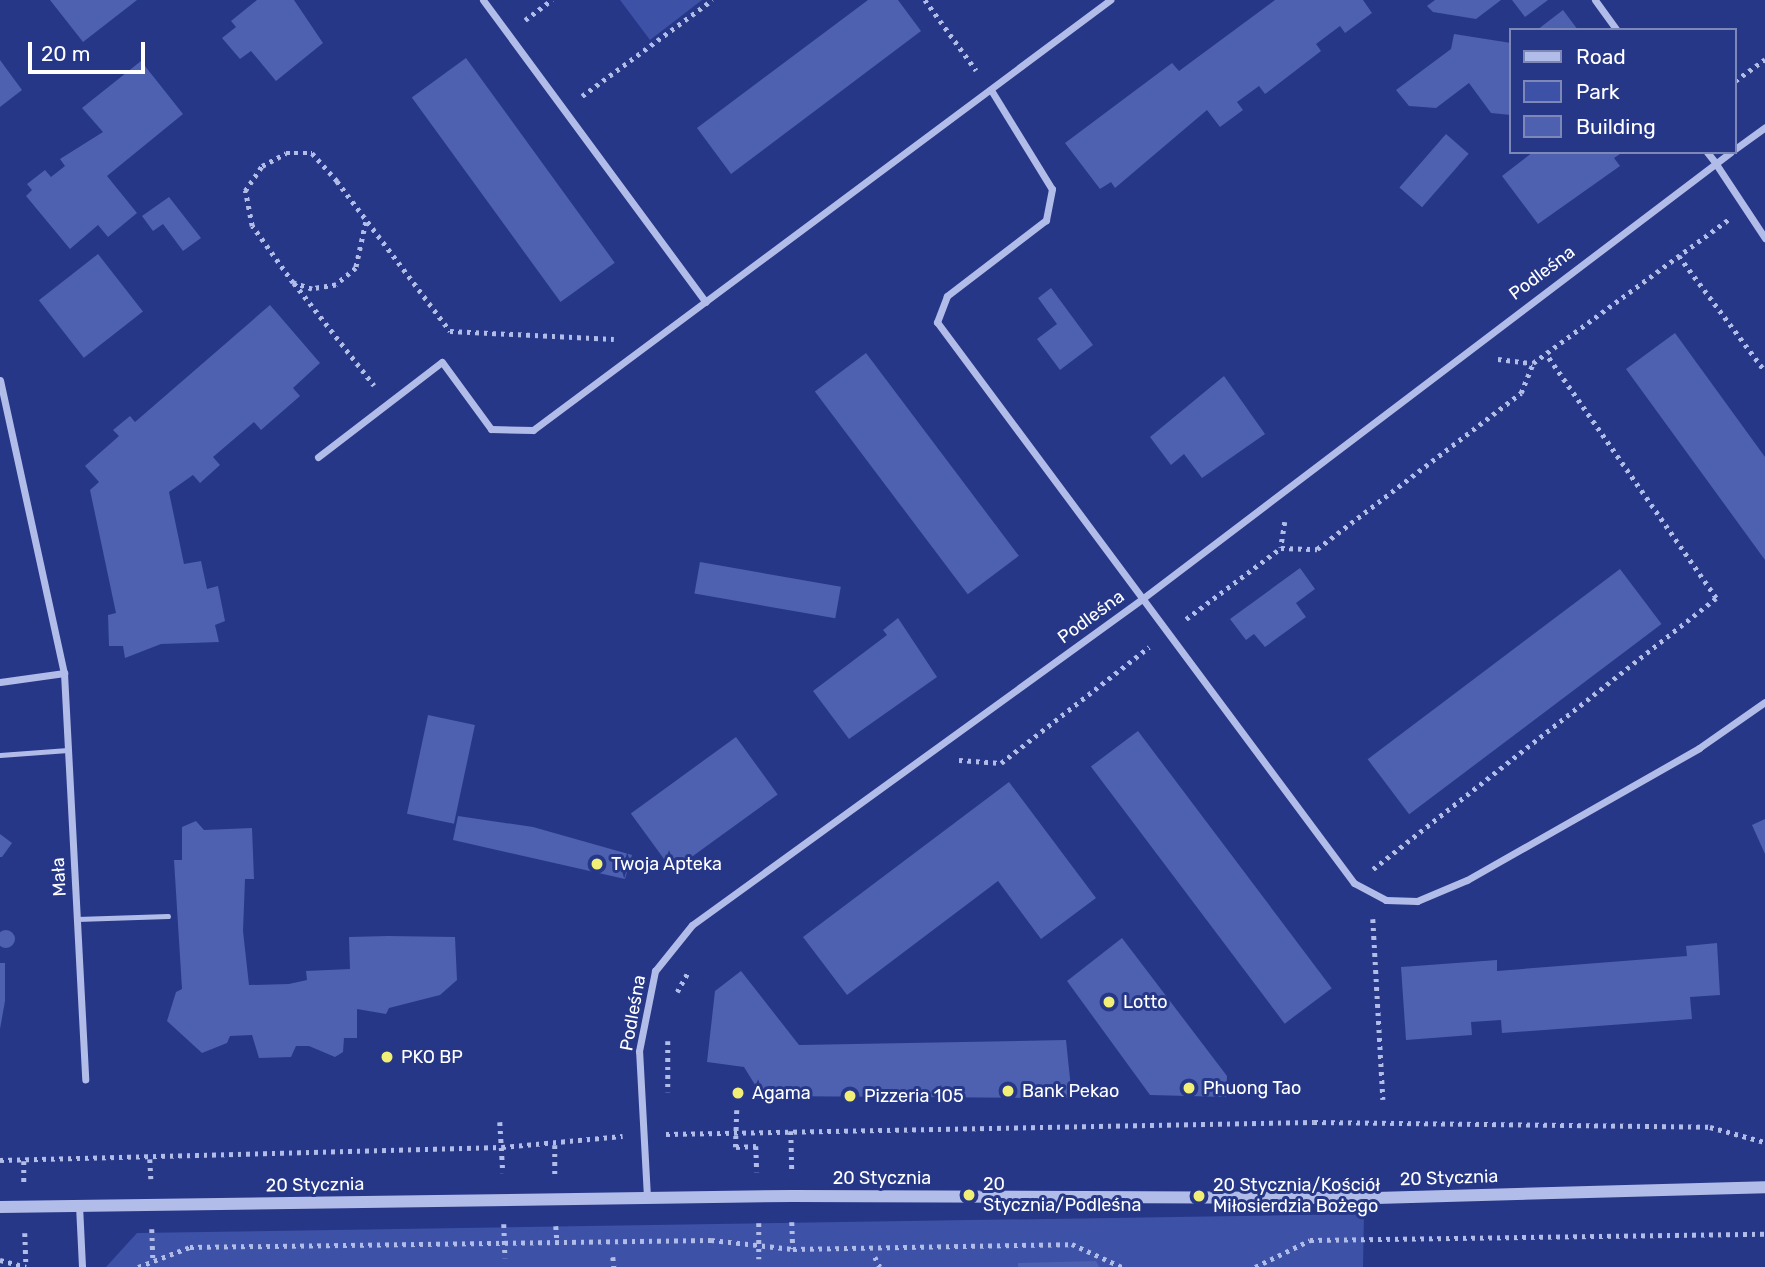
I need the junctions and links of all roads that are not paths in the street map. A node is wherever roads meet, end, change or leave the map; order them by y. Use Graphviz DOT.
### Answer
graph roads {
  1 [pos="483,0"];
  2 [pos="1110,0"];
  3 [pos="1595,0"];
  4 [pos="1616,28"];
  5 [pos="991,90"];
  6 [pos="1765,127"];
  7 [pos="1737,148"];
  8 [pos="1708,154"];
  9 [pos="1730,154"];
  10 [pos="1717,166"];
  11 [pos="1765,238"];
  12 [pos="706,302"];
  13 [pos="0,380"];
  14 [pos="318,457"];
  15 [pos="1142,599"];
  16 [pos="64,673"];
  17 [pos="0,682"];
  18 [pos="1765,702"];
  19 [pos="68,750"];
  20 [pos="0,755"];
  21 [pos="168,916"];
  22 [pos="77,919"];
  23 [pos="85,1079"];
  24 [pos="1765,1187"];
  25 [pos="648,1197"];
  26 [pos="79,1205"];
  27 [pos="0,1207"];
  28 [pos="82,1267"];
  1 -- 12 [label="street"];
  2 -- 5 [label="street"];
  3 -- 4 [label="street"];
  5 -- 12 [label="street"];
  5 -- 15 [label="street"];
  6 -- 7 [label="street, Podleśna"];
  8 -- 10 [label="street"];
  9 -- 10 [label="street, Podleśna"];
  10 -- 11 [label="street"];
  10 -- 15 [label="street, Podleśna"];
  12 -- 14 [label="street"];
  13 -- 16 [label="street, Mała"];
  15 -- 18 [label="street"];
  15 -- 25 [label="street, Podleśna"];
  16 -- 17 [label="street"];
  16 -- 19 [label="street, Mała"];
  19 -- 20 [label="lane"];
  19 -- 22 [label="street, Mała"];
  21 -- 22 [label="lane"];
  22 -- 23 [label="street, Mała"];
  24 -- 25 [label="street, 20 Stycznia"];
  25 -- 26 [label="street, 20 Stycznia"];
  26 -- 27 [label="street, 20 Stycznia"];
  26 -- 28 [label="street"];
}
